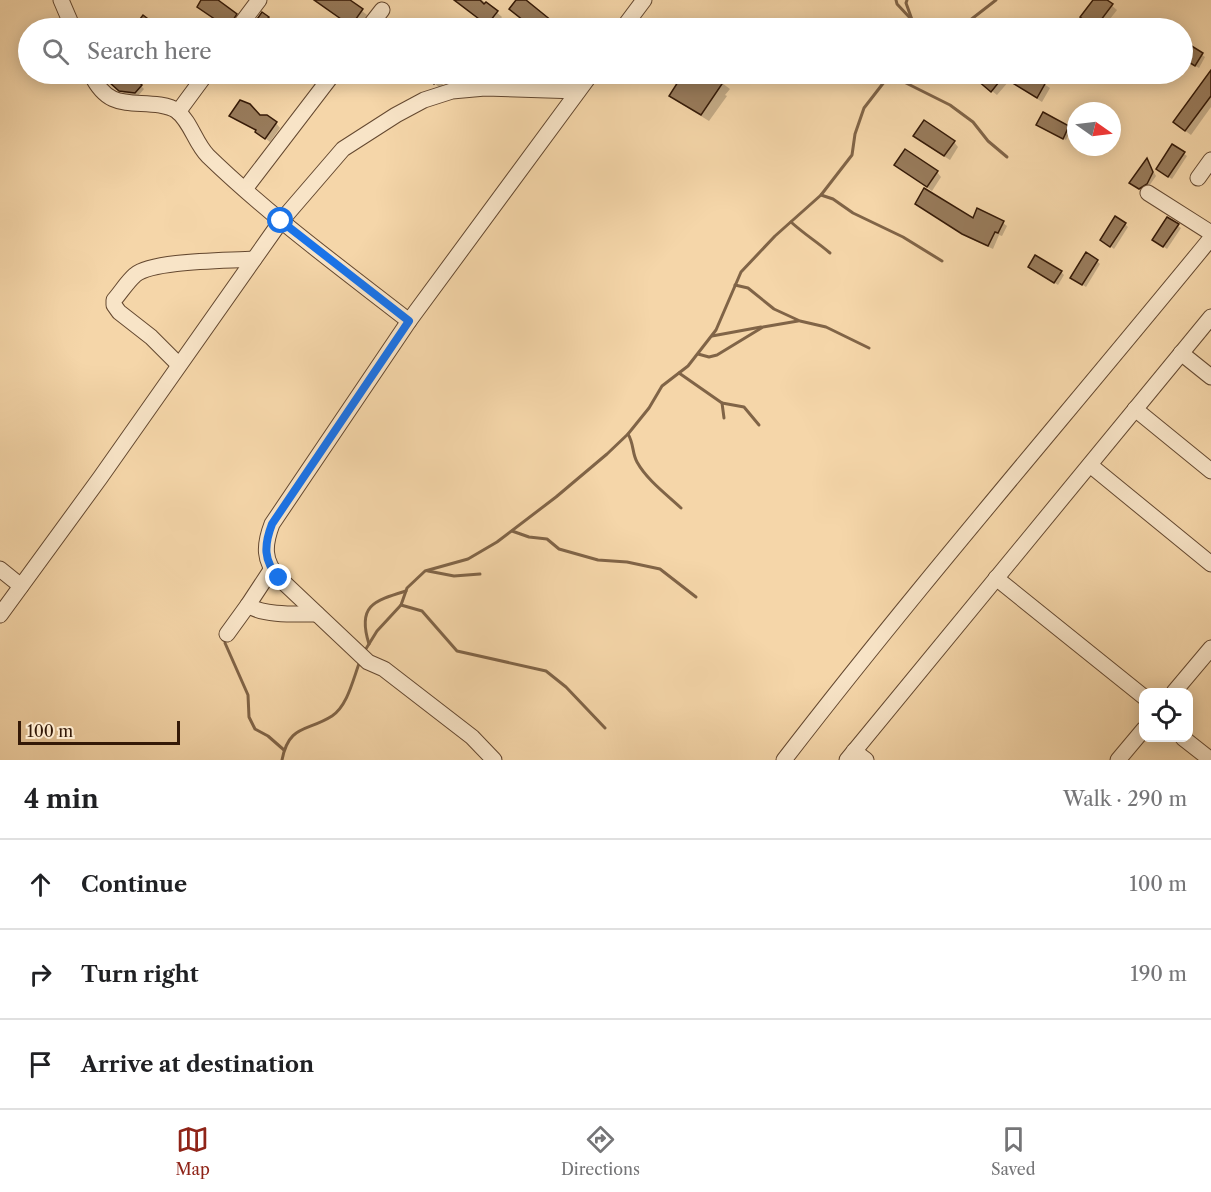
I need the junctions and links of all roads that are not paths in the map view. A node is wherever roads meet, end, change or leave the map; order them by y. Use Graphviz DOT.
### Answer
graph roads {
  1 [pos="61,0"];
  2 [pos="259,0"];
  3 [pos="644,0"];
  4 [pos="382,10"];
  5 [pos="69,18"];
  6 [pos="246,18"];
  7 [pos="376,18"];
  8 [pos="630,18"];
  9 [pos="97,84"];
  10 [pos="199,84"];
  11 [pos="325,84"];
  12 [pos="583,84"];
  13 [pos="578,91"];
  14 [pos="178,112"];
  15 [pos="1211,160"];
  16 [pos="1198,178"];
  17 [pos="245,189"];
  18 [pos="1148,193"];
  19 [pos="281,221"];
  20 [pos="1211,233"];
  21 [pos="1211,238"];
  22 [pos="254,259"];
  23 [pos="1211,317"];
  24 [pos="409,321"];
  25 [pos="1181,353"];
  26 [pos="179,365"];
  27 [pos="1211,377"];
  28 [pos="1135,409"];
  29 [pos="1090,465"];
  30 [pos="1211,471"];
  31 [pos="1211,564"];
  32 [pos="0,568"];
  33 [pos="271,570"];
  34 [pos="996,578"];
  35 [pos="21,586"];
  36 [pos="248,605"];
  37 [pos="317,614"];
  38 [pos="0,615"];
  39 [pos="227,634"];
  40 [pos="1209,653"];
  41 [pos="1178,688"];
  42 [pos="1139,694"];
  43 [pos="1139,734"];
  44 [pos="1188,742"];
  45 [pos="856,757"];
  46 [pos="494,760"];
  47 [pos="784,760"];
  48 [pos="1118,760"];
  49 [pos="1211,760"];
  1 -- 5 [label="street"];
  2 -- 6 [label="street"];
  3 -- 8 [label="street"];
  4 -- 7 [label="street"];
  9 -- 14 [label="street"];
  10 -- 14 [label="street"];
  11 -- 17 [label="street"];
  12 -- 13 [label="street"];
  13 -- 19 [label="street"];
  13 -- 24 [label="street"];
  14 -- 17 [label="street"];
  15 -- 16 [label="street"];
  17 -- 19 [label="street"];
  18 -- 20 [label="street"];
  19 -- 22 [label="street"];
  19 -- 24 [label="street"];
  21 -- 47 [label="street"];
  22 -- 26 [label="street"];
  22 -- 26 [label="street"];
  23 -- 25 [label="street"];
  24 -- 33 [label="street"];
  25 -- 27 [label="street"];
  25 -- 28 [label="street"];
  26 -- 35 [label="street"];
  28 -- 29 [label="street"];
  28 -- 30 [label="street"];
  29 -- 31 [label="street"];
  29 -- 34 [label="street"];
  32 -- 35 [label="street"];
  33 -- 36 [label="street"];
  33 -- 37 [label="street"];
  34 -- 42 [label="street"];
  34 -- 45 [label="street"];
  35 -- 38 [label="street"];
  36 -- 37 [label="street"];
  36 -- 39 [label="street"];
  37 -- 46 [label="street"];
  40 -- 41 [label="street"];
  43 -- 48 [label="street"];
  44 -- 49 [label="street"];
}
